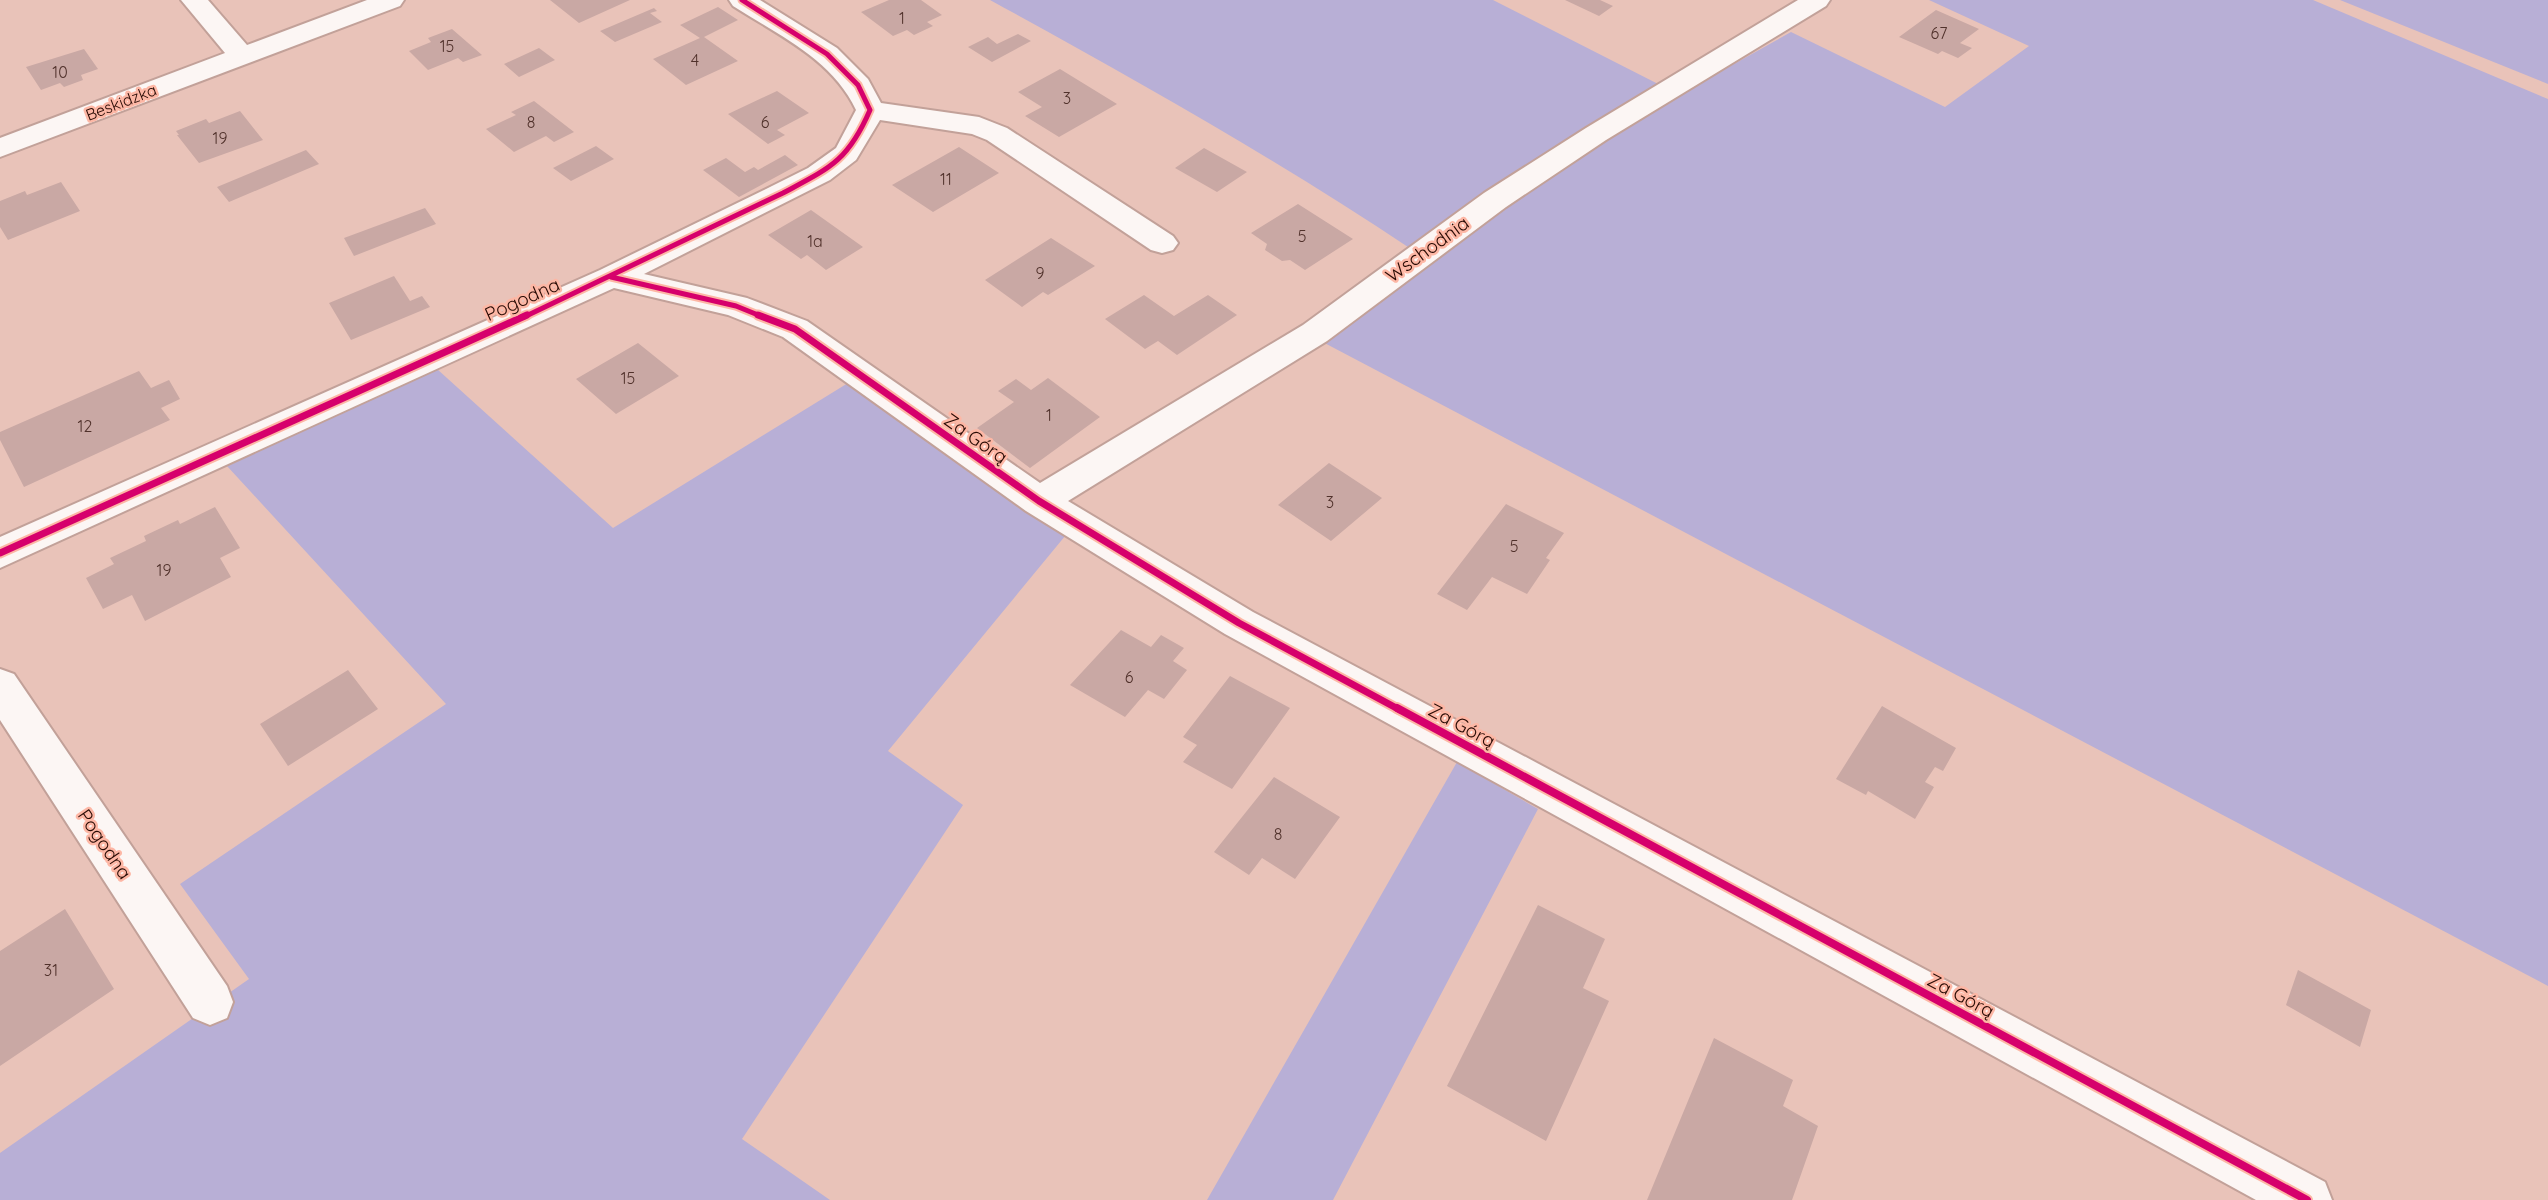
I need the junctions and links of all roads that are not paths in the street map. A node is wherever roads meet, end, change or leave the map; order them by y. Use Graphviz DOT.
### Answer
graph roads {
  1 [pos="194,0"];
  2 [pos="391,0"];
  3 [pos="742,0"];
  4 [pos="1807,2"];
  5 [pos="242,57"];
  6 [pos="870,110"];
  7 [pos="0,148"];
  8 [pos="1162,243"];
  9 [pos="611,277"];
  10 [pos="1039,502"];
  11 [pos="0,553"];
  12 [pos="0,686"];
  13 [pos="210,1002"];
  14 [pos="2307,1200"];
  1 -- 5 [label="street"];
  2 -- 5 [label="street, Beskidzka"];
  3 -- 6 [label="street"];
  4 -- 10 [label="street, Wschodnia"];
  5 -- 7 [label="street, Beskidzka"];
  6 -- 8 [label="street"];
  6 -- 9 [label="street, Pogodna"];
  9 -- 10 [label="street, Za Górą"];
  9 -- 11 [label="street, Pogodna"];
  10 -- 14 [label="street, Za Górą"];
  12 -- 13 [label="street, Pogodna"];
}
